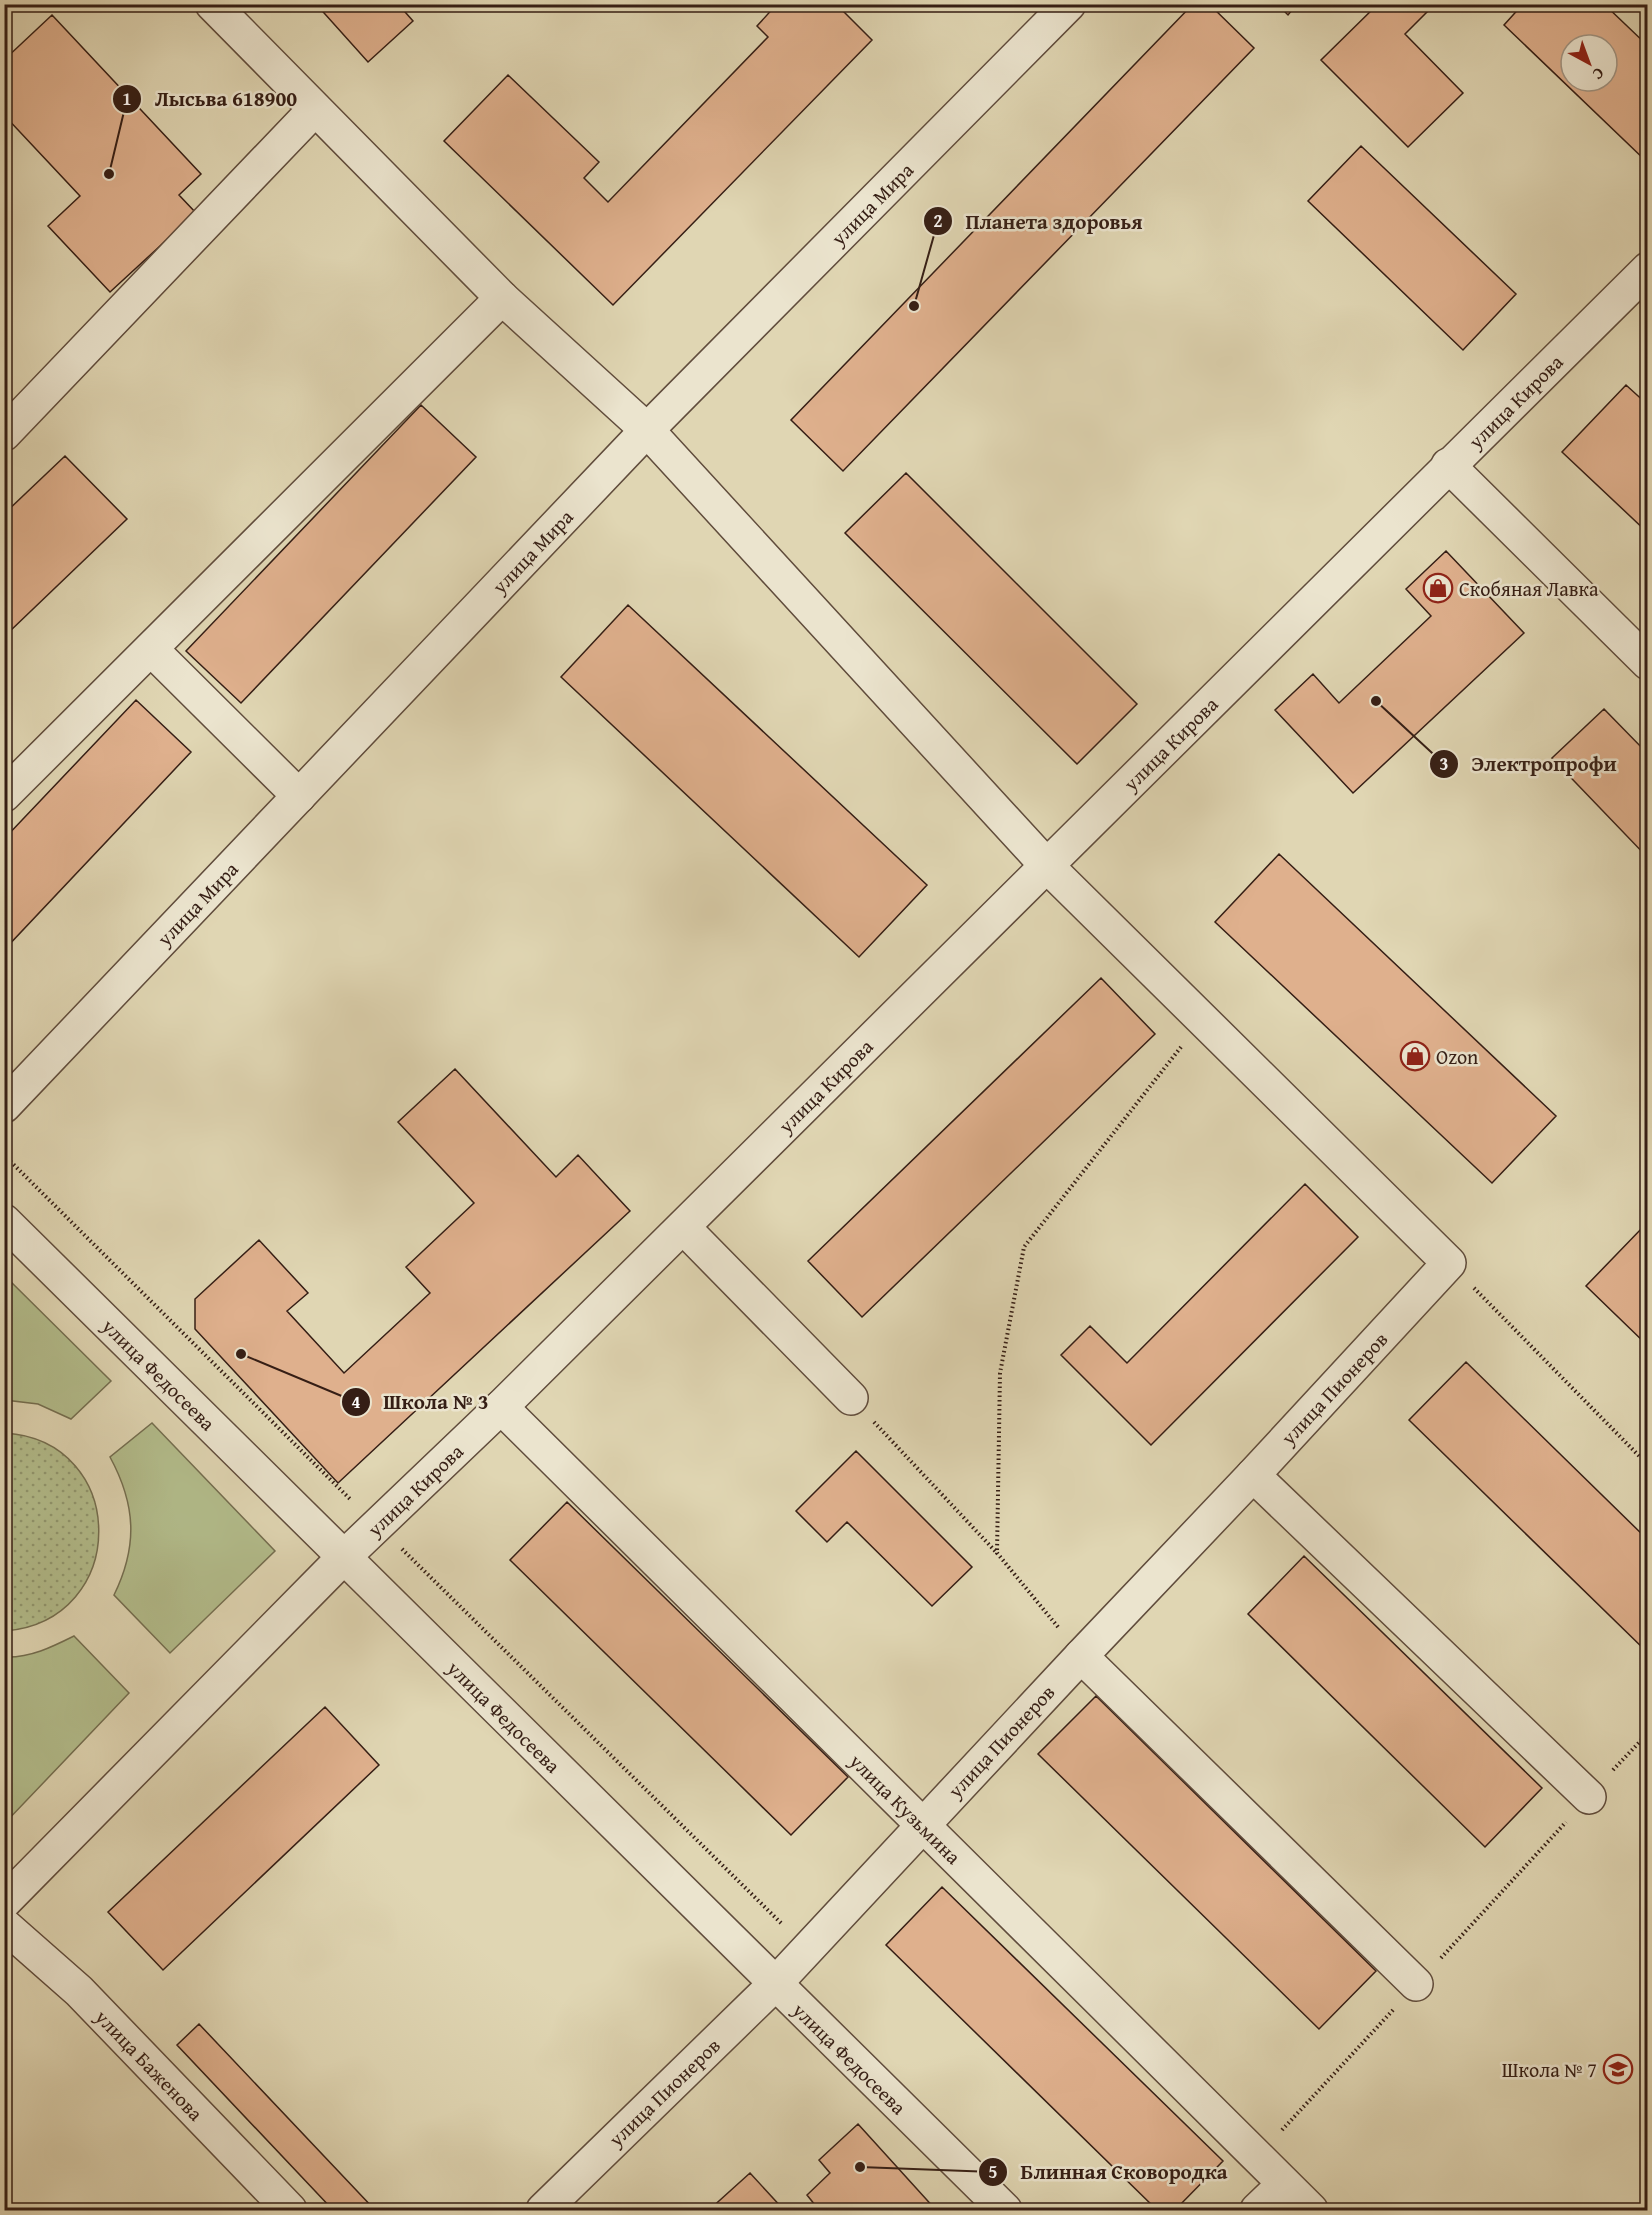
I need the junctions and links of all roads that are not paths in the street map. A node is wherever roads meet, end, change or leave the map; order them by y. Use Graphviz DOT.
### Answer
graph roads {
  1 [pos="212,4"];
  2 [pos="1069,4"];
  3 [pos="315,108"];
  4 [pos="1647,269"];
  5 [pos="502,298"];
  6 [pos="647,430"];
  7 [pos="4,434"];
  8 [pos="1448,465"];
  9 [pos="151,649"];
  10 [pos="1647,663"];
  11 [pos="4,795"];
  12 [pos="299,796"];
  13 [pos="1047,866"];
  14 [pos="4,1106"];
  15 [pos="4,1221"];
  16 [pos="683,1227"];
  17 [pos="851,1398"];
  18 [pos="501,1407"];
  19 [pos="1253,1475"];
  20 [pos="345,1556"];
  21 [pos="1080,1656"];
  22 [pos="1589,1797"];
  23 [pos="922,1825"];
  24 [pos="4,1902"];
  25 [pos="4,1925"];
  26 [pos="1416,1984"];
  27 [pos="774,1985"];
  28 [pos="1284,2184"];
  29 [pos="290,2211"];
  30 [pos="543,2211"];
  31 [pos="1005,2211"];
  32 [pos="1257,2211"];
  33 [pos="1311,2211"];
  1 -- 3 [label="street"];
  2 -- 6 [label="street, улица Мира"];
  3 -- 5 [label="street"];
  3 -- 7 [label="street"];
  4 -- 8 [label="street, улица Кирова"];
  5 -- 6 [label="street"];
  5 -- 9 [label="street"];
  6 -- 12 [label="street, улица Мира"];
  6 -- 13 [label="street"];
  8 -- 10 [label="street"];
  8 -- 13 [label="street, улица Кирова"];
  9 -- 11 [label="street"];
  9 -- 12 [label="street"];
  12 -- 14 [label="street, улица Мира"];
  13 -- 16 [label="street, улица Кирова"];
  13 -- 19 [label="street, улица Пионеров"];
  15 -- 20 [label="street, улица Федосеева"];
  16 -- 17 [label="street"];
  16 -- 18 [label="street, улица Кирова"];
  18 -- 20 [label="street, улица Кирова"];
  18 -- 23 [label="street, улица Кузьмина"];
  19 -- 21 [label="street, улица Пионеров"];
  19 -- 22 [label="street"];
  20 -- 24 [label="street, улица Кирова"];
  20 -- 27 [label="street, улица Федосеева"];
  21 -- 23 [label="street, улица Пионеров"];
  21 -- 26 [label="street"];
  23 -- 27 [label="street, улица Пионеров"];
  23 -- 28 [label="street, улица Кузьмина"];
  25 -- 29 [label="street, улица Баженова"];
  27 -- 30 [label="street, улица Пионеров"];
  27 -- 31 [label="street, улица Федосеева"];
  28 -- 32 [label="street"];
  28 -- 33 [label="street, улица Кузьмина"];
}
